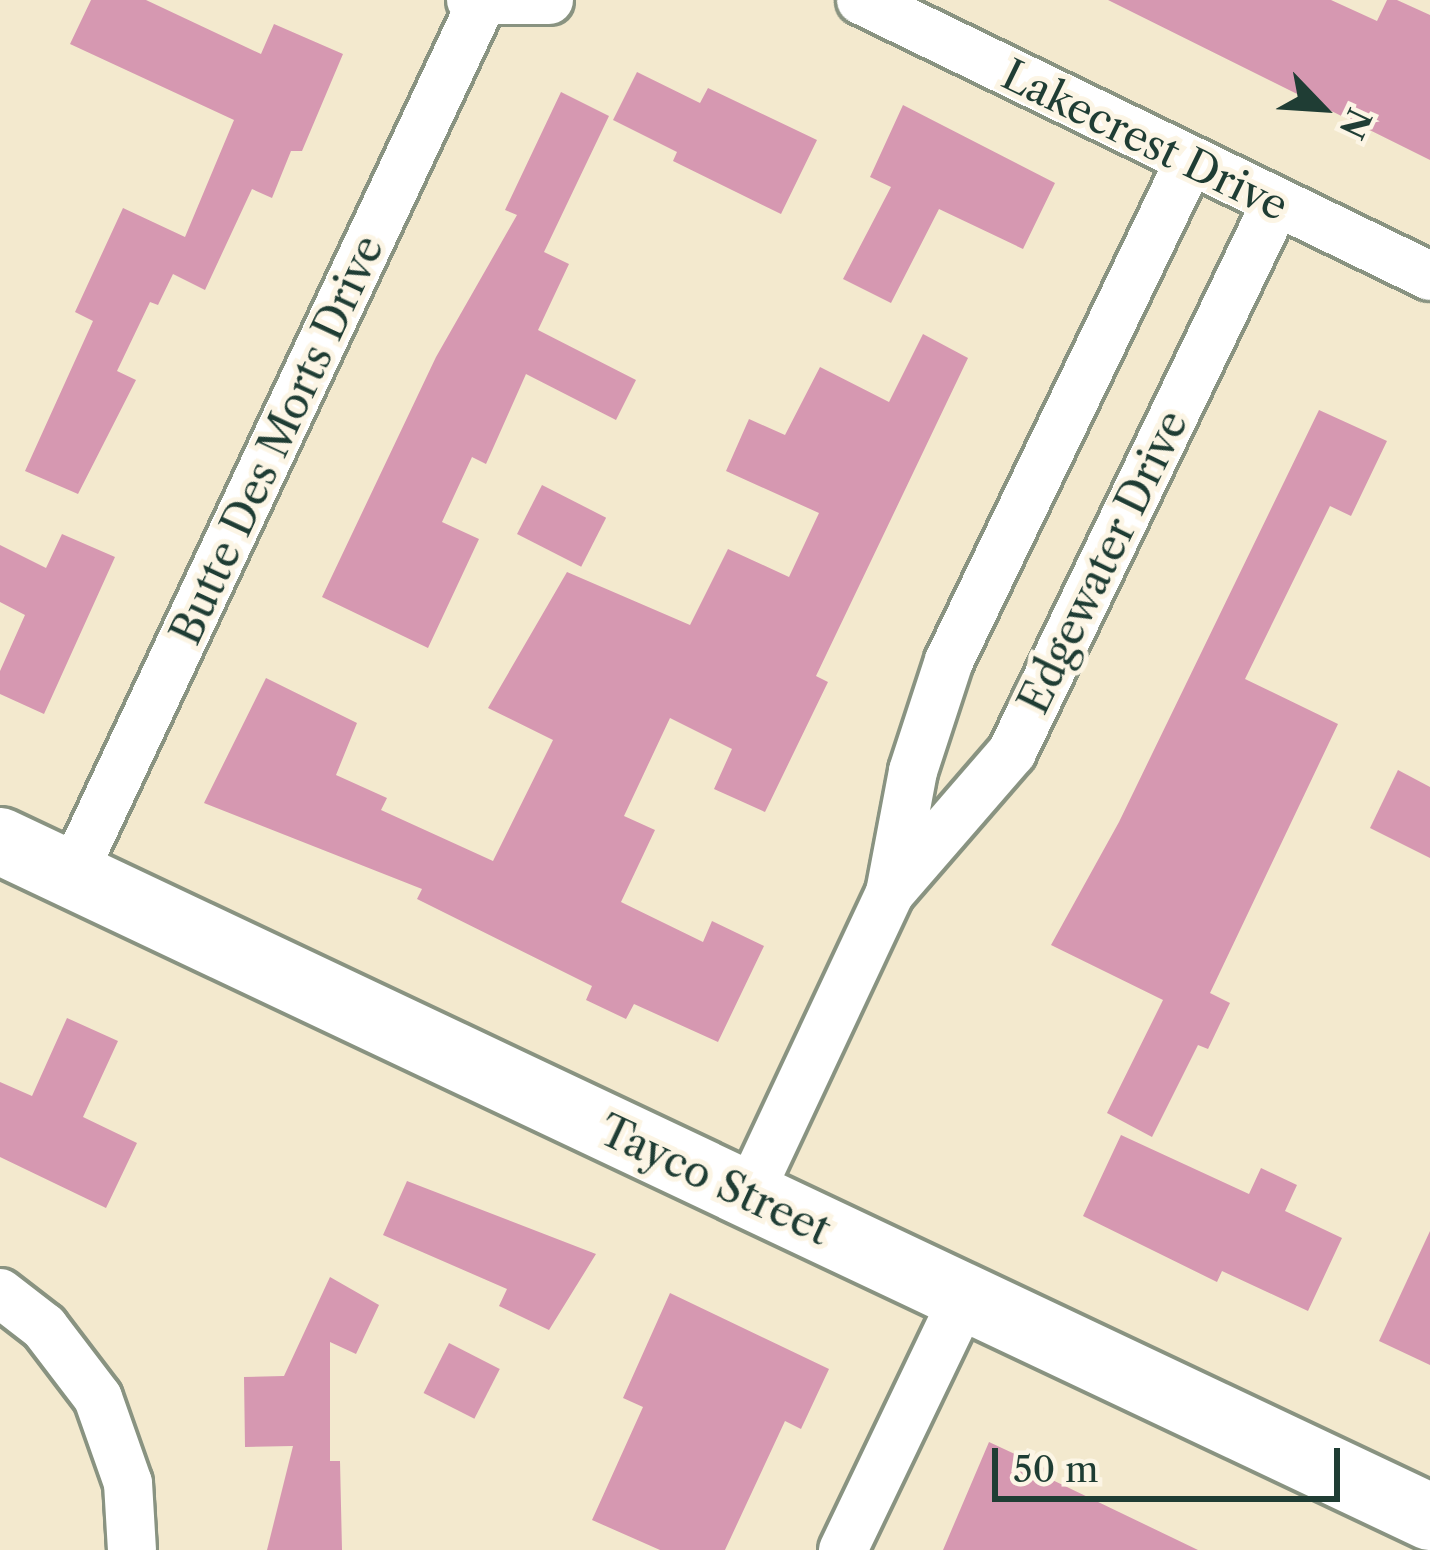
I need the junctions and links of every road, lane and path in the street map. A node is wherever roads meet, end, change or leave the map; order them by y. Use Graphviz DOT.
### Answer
graph roads {
  1 [pos="549,0"];
  2 [pos="861,0"];
  3 [pos="477,2"];
  4 [pos="1190,162"];
  5 [pos="1275,205"];
  6 [pos="1430,276"];
  7 [pos="0,841"];
  8 [pos="72,875"];
  9 [pos="890,893"];
  10 [pos="748,1196"];
  11 [pos="0,1294"];
  12 [pos="965,1295"];
  13 [pos="1430,1517"];
  14 [pos="132,1550"];
  15 [pos="843,1550"];
  1 -- 3 [label="street"];
  2 -- 4 [label="street, Lakecrest Drive"];
  3 -- 8 [label="street, Butte Des Morts Drive"];
  4 -- 5 [label="street, Lakecrest Drive"];
  4 -- 9 [label="street, Edgewater Drive"];
  5 -- 6 [label="street, Lakecrest Drive"];
  5 -- 9 [label="street, Edgewater Drive"];
  7 -- 8 [label="street, Tayco Street"];
  8 -- 10 [label="street, Tayco Street"];
  9 -- 10 [label="street, Edgewater Drive"];
  10 -- 12 [label="street, Tayco Street"];
  11 -- 14 [label="street"];
  12 -- 13 [label="street, Tayco Street"];
  12 -- 15 [label="street"];
}
